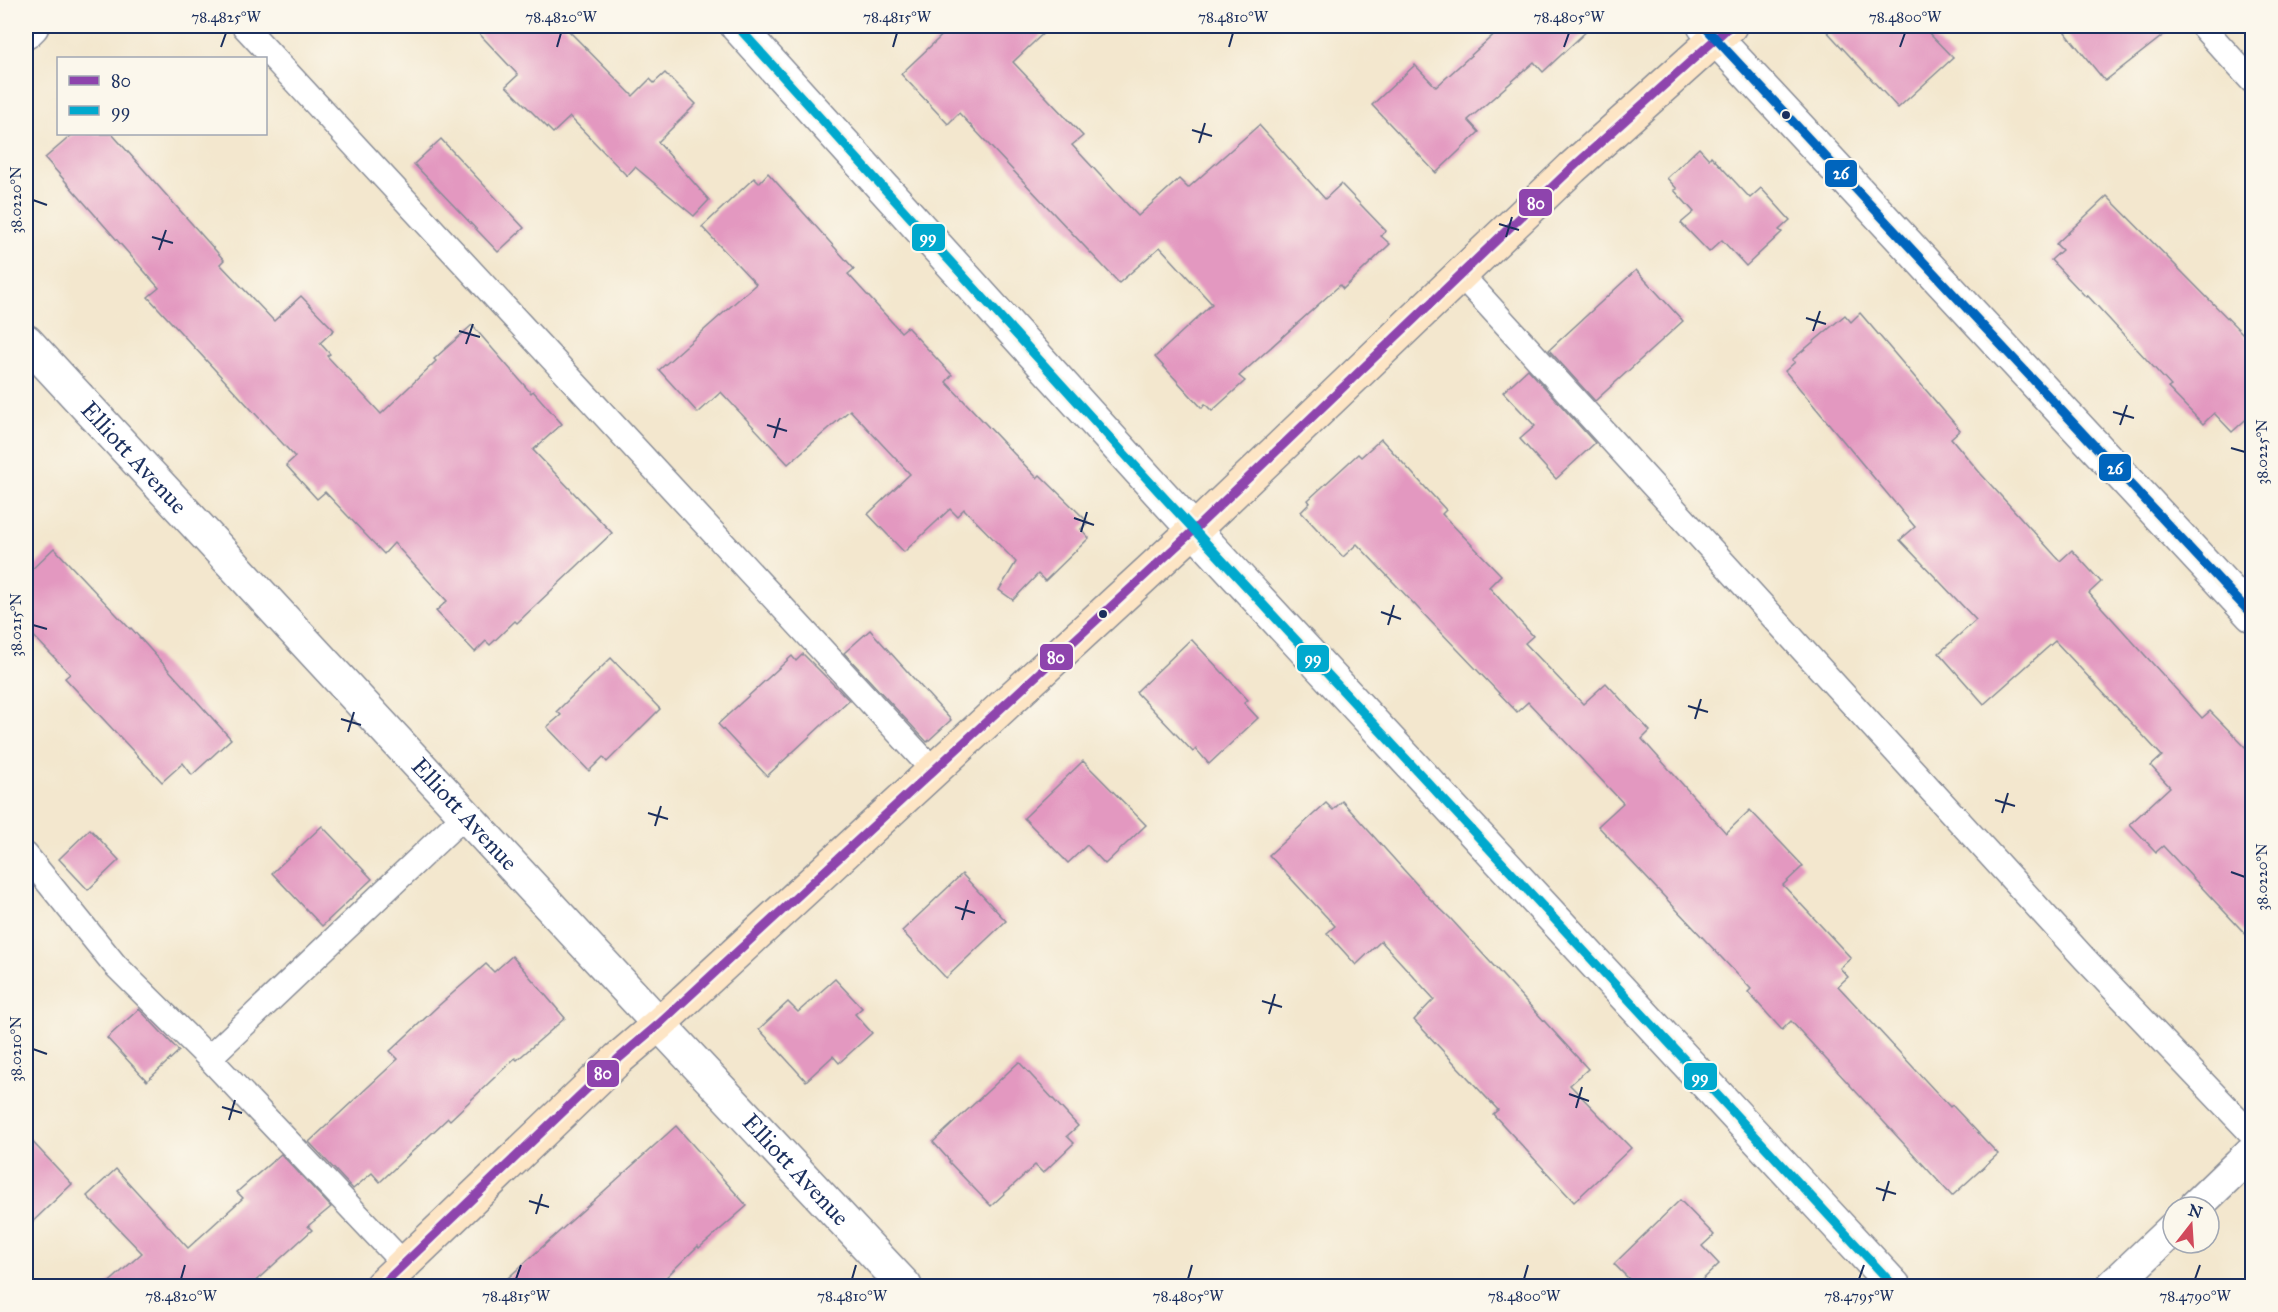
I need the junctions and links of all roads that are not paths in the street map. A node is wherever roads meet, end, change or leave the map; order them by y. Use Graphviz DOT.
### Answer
graph roads {
  1 [pos="33,26"];
  2 [pos="244,26"];
  3 [pos="737,26"];
  4 [pos="2202,26"];
  5 [pos="1716,30"];
  6 [pos="26,32"];
  7 [pos="2253,81"];
  8 [pos="1461,274"];
  9 [pos="26,341"];
  10 [pos="1194,530"];
  11 [pos="2253,615"];
  12 [pos="934,771"];
  13 [pos="465,814"];
  14 [pos="26,855"];
  15 [pos="659,1024"];
  16 [pos="208,1058"];
  17 [pos="2253,1134"];
  18 [pos="2253,1152"];
  19 [pos="2208,1195"];
  20 [pos="2161,1241"];
  21 [pos="405,1265"];
  22 [pos="895,1283"];
  23 [pos="381,1287"];
  24 [pos="1894,1287"];
  25 [pos="2113,1287"];
  1 -- 6 [label="street"];
  2 -- 12 [label="lane"];
  3 -- 10 [label="street"];
  4 -- 7 [label="lane"];
  5 -- 8 [label="main road"];
  5 -- 11 [label="street"];
  8 -- 10 [label="main road"];
  8 -- 17 [label="lane"];
  9 -- 13 [label="street, Elliott Avenue"];
  10 -- 12 [label="main road"];
  10 -- 24 [label="street"];
  12 -- 15 [label="main road"];
  13 -- 15 [label="street, Elliott Avenue"];
  13 -- 16 [label="lane"];
  14 -- 16 [label="lane"];
  15 -- 21 [label="main road"];
  15 -- 22 [label="street, Elliott Avenue"];
  16 -- 21 [label="lane"];
  18 -- 19 [label="street"];
  20 -- 25 [label="street"];
  21 -- 23 [label="main road"];
}
